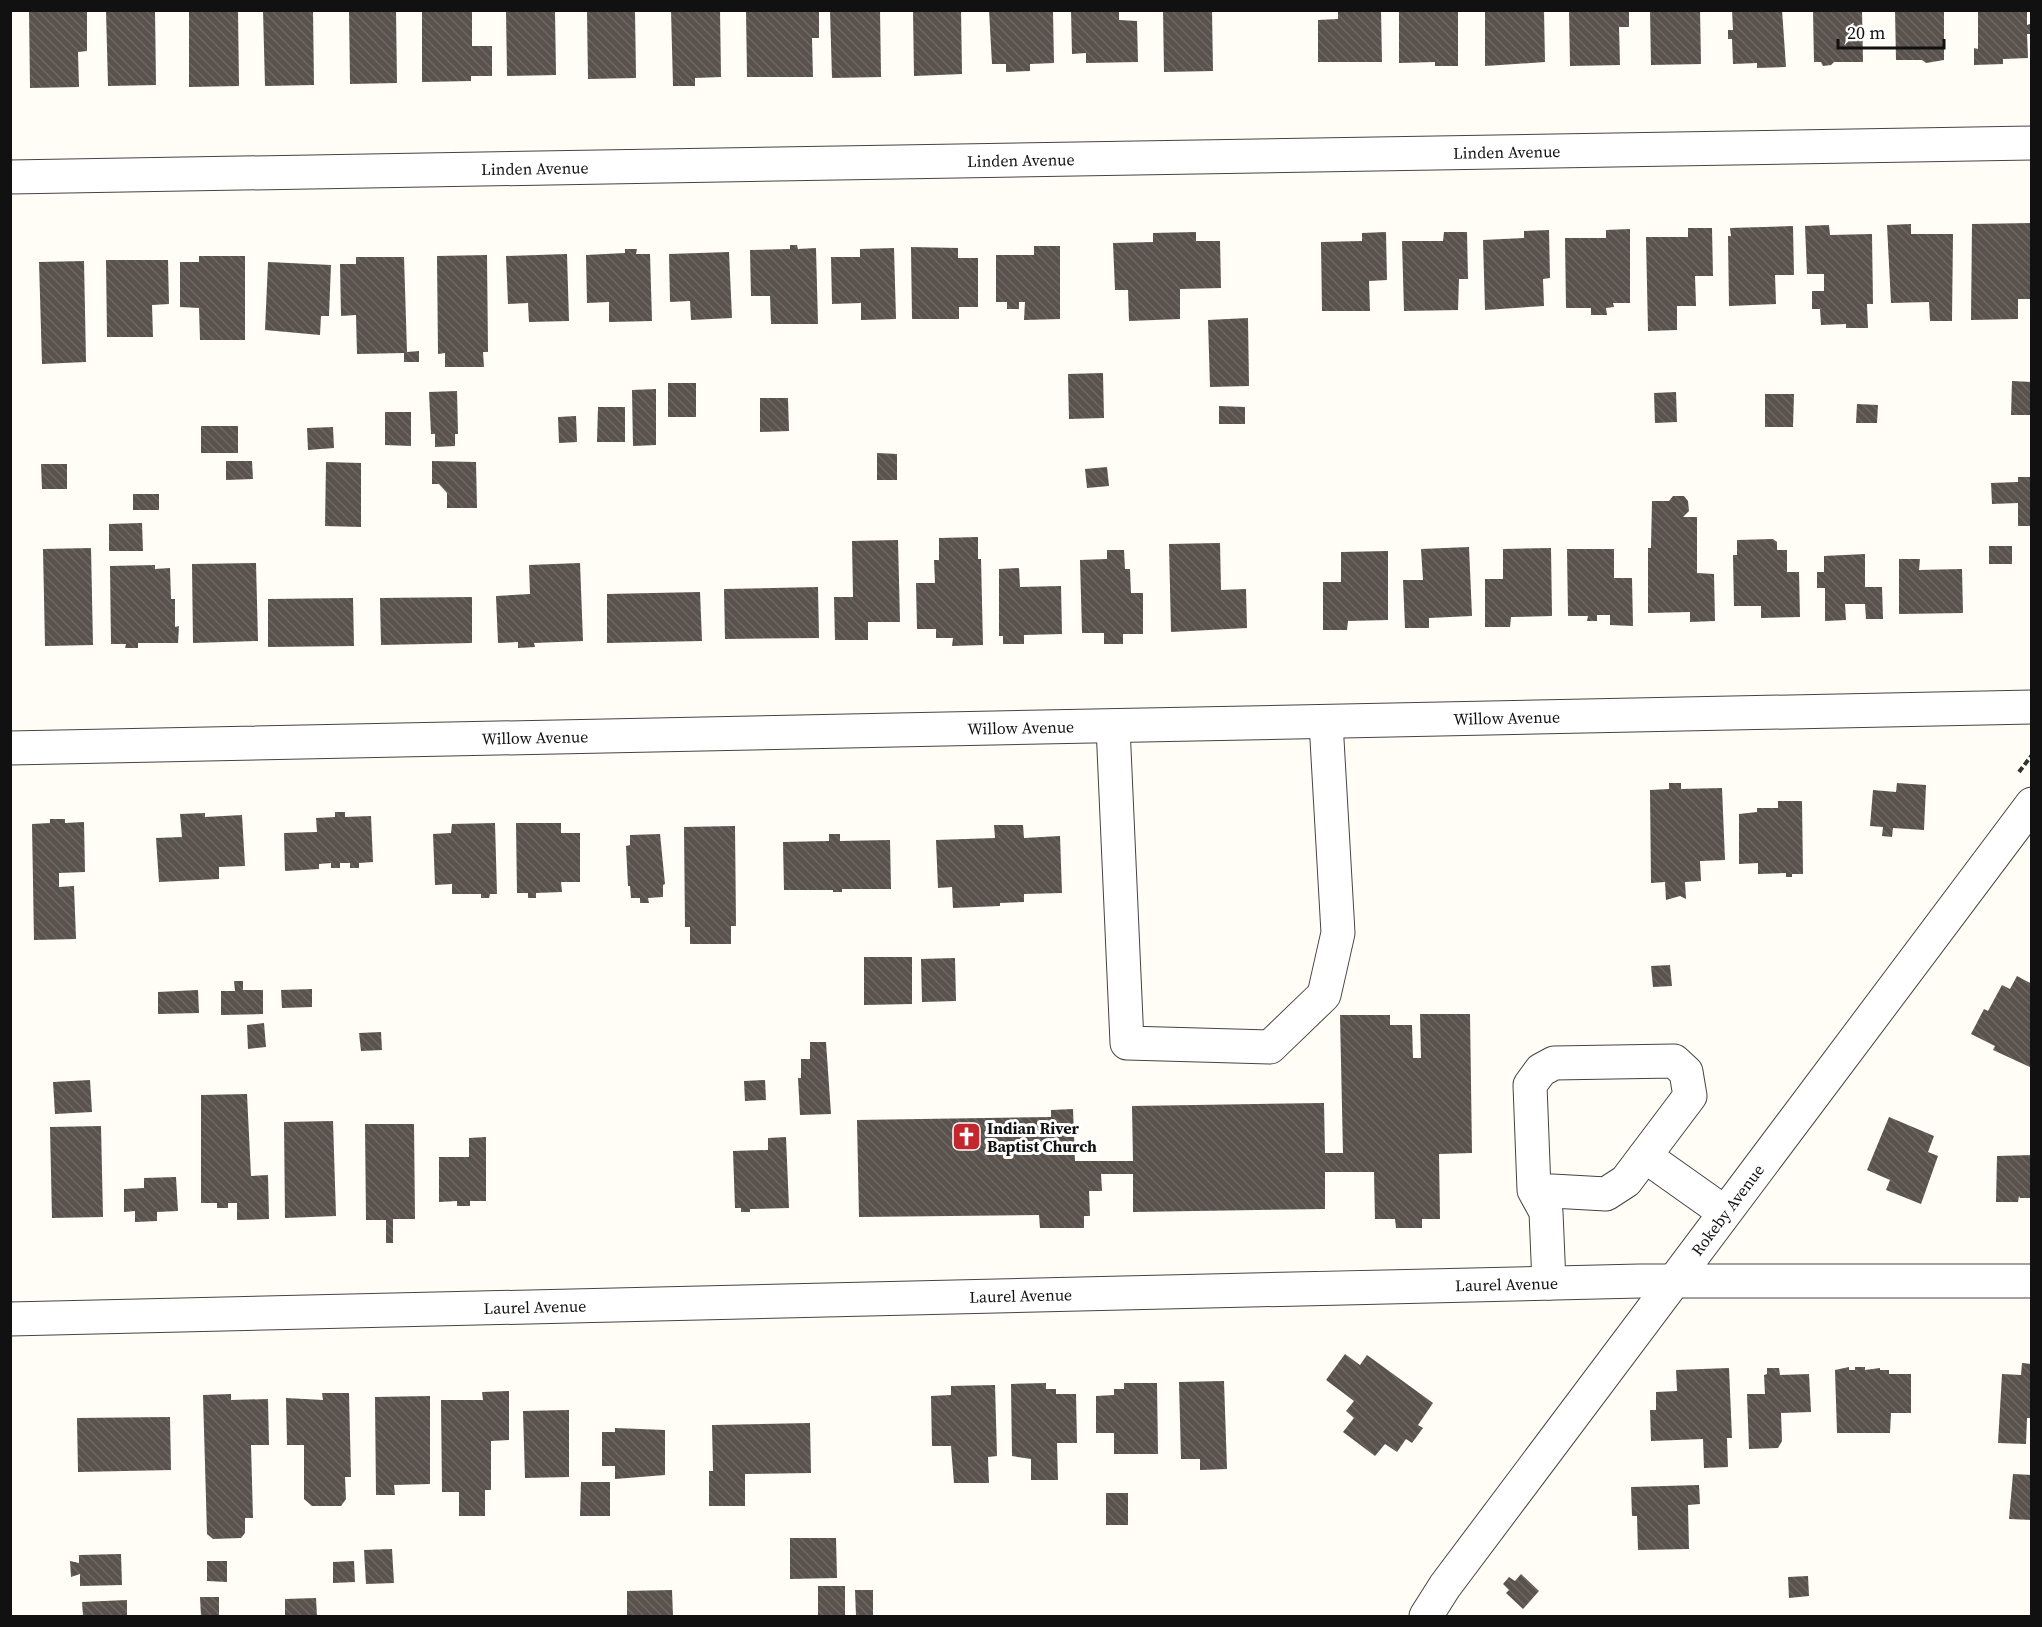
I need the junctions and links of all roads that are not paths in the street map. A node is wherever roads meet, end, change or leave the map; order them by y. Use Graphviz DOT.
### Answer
graph roads {
  1 [pos="2031,143"];
  2 [pos="10,177"];
  3 [pos="2031,708"];
  4 [pos="1326,722"];
  5 [pos="1113,726"];
  6 [pos="10,748"];
  7 [pos="2031,804"];
  8 [pos="1645,1155"];
  9 [pos="1534,1190"];
  10 [pos="1724,1212"];
  11 [pos="1673,1281"];
  12 [pos="2031,1281"];
  13 [pos="1549,1283"];
  14 [pos="10,1319"];
  15 [pos="1426,1617"];
  1 -- 2 [label="street, Linden Avenue"];
  3 -- 4 [label="street, Willow Avenue"];
  4 -- 5 [label="street, Willow Avenue"];
  4 -- 5 [label="street"];
  5 -- 6 [label="street, Willow Avenue"];
  7 -- 10 [label="street, Rokeby Avenue"];
  8 -- 9 [label="street"];
  8 -- 9 [label="street"];
  8 -- 10 [label="street"];
  9 -- 13 [label="street"];
  10 -- 11 [label="street, Rokeby Avenue"];
  11 -- 12 [label="street, Laurel Avenue"];
  11 -- 13 [label="street, Laurel Avenue"];
  11 -- 15 [label="street, Rokeby Avenue"];
  13 -- 14 [label="street, Laurel Avenue"];
}
